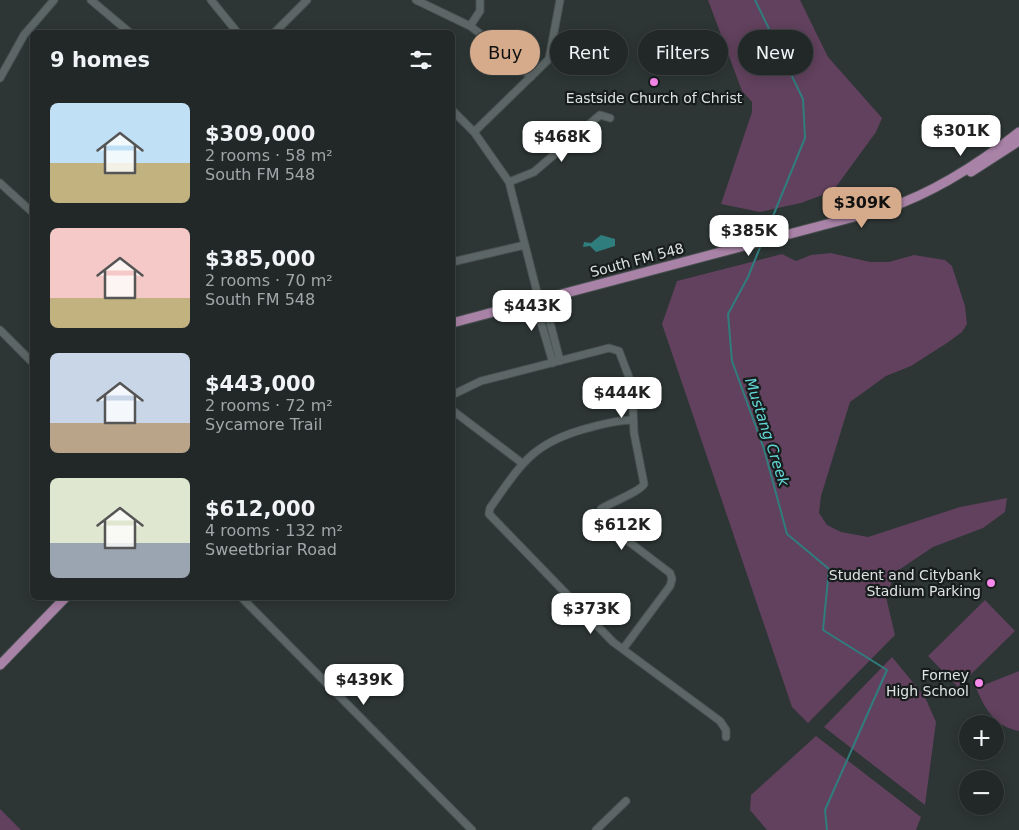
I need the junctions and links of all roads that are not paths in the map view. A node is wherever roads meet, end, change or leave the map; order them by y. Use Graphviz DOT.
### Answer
graph roads {
  1 [pos="54,0"];
  2 [pos="91,0"];
  3 [pos="211,0"];
  4 [pos="307,0"];
  5 [pos="416,0"];
  6 [pos="480,0"];
  7 [pos="560,0"];
  8 [pos="470,26"];
  9 [pos="127,30"];
  10 [pos="235,30"];
  11 [pos="276,30"];
  12 [pos="531,77"];
  13 [pos="0,78"];
  14 [pos="455,113"];
  15 [pos="610,118"];
  16 [pos="474,132"];
  17 [pos="1019,132"];
  18 [pos="1019,141"];
  19 [pos="0,182"];
  20 [pos="509,182"];
  21 [pos="914,198"];
  22 [pos="30,210"];
  23 [pos="525,245"];
  24 [pos="455,261"];
  25 [pos="539,300"];
  26 [pos="455,322"];
  27 [pos="0,330"];
  28 [pos="30,360"];
  29 [pos="556,362"];
  30 [pos="455,394"];
  31 [pos="455,412"];
  32 [pos="633,420"];
  33 [pos="522,463"];
  34 [pos="63,600"];
  35 [pos="244,600"];
  36 [pos="623,649"];
  37 [pos="0,665"];
  38 [pos="726,737"];
  39 [pos="626,801"];
  40 [pos="472,830"];
  41 [pos="596,830"];
  1 -- 13 [label="street"];
  2 -- 9 [label="street"];
  3 -- 10 [label="street"];
  4 -- 11 [label="street"];
  5 -- 8 [label="street"];
  6 -- 8 [label="street"];
  7 -- 12 [label="street"];
  8 -- 12 [label="street"];
  12 -- 16 [label="street"];
  14 -- 16 [label="street"];
  15 -- 20 [label="street"];
  16 -- 20 [label="street"];
  17 -- 21 [label="main road, South FM 548"];
  18 -- 21 [label="main road, South FM 548"];
  19 -- 22 [label="street"];
  20 -- 23 [label="street"];
  21 -- 25 [label="main road, South FM 548"];
  23 -- 24 [label="street"];
  23 -- 25 [label="street"];
  25 -- 26 [label="main road, South FM 548"];
  25 -- 29 [label="street"];
  27 -- 28 [label="street"];
  29 -- 30 [label="street"];
  29 -- 32 [label="street"];
  31 -- 33 [label="street"];
  32 -- 33 [label="street"];
  32 -- 36 [label="street"];
  33 -- 36 [label="street"];
  34 -- 37 [label="main road"];
  35 -- 40 [label="street"];
  36 -- 38 [label="street"];
  39 -- 41 [label="street"];
}
